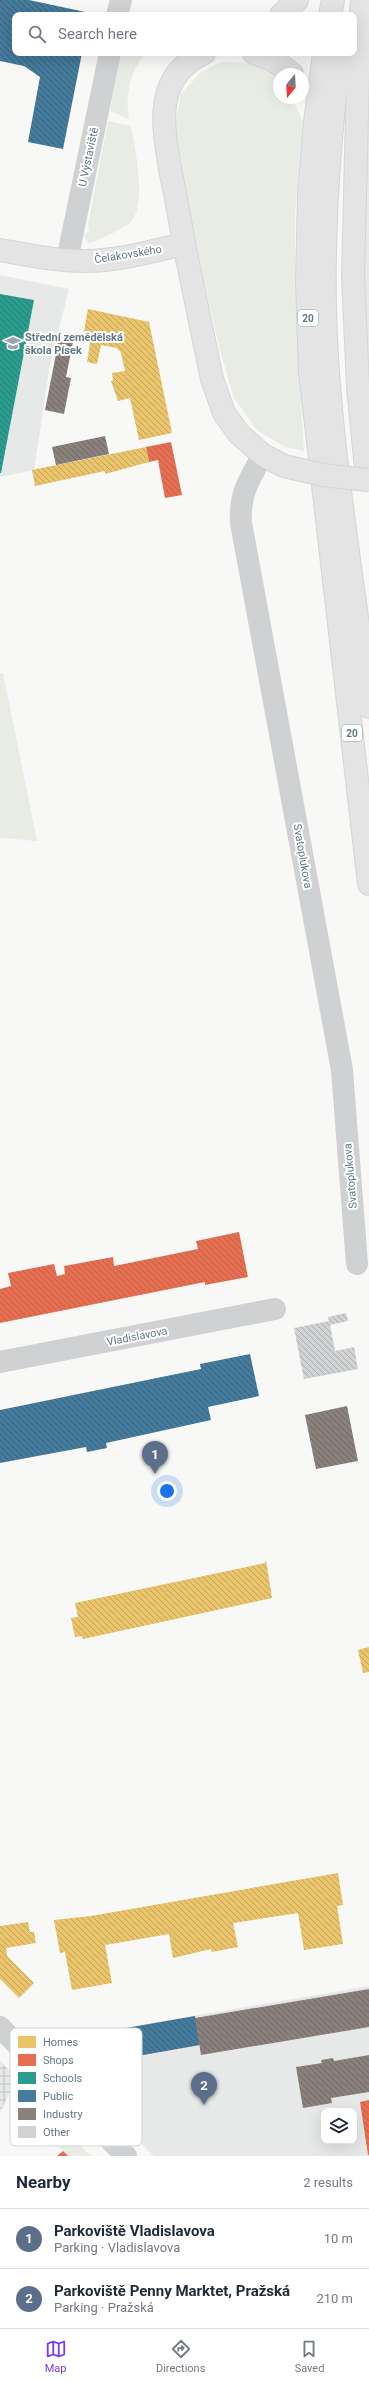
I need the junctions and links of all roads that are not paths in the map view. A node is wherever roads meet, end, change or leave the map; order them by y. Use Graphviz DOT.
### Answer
graph roads {
  1 [pos="120,0"];
  2 [pos="297,0"];
  3 [pos="333,0"];
  4 [pos="350,0"];
  5 [pos="362,0"];
  6 [pos="118,12"];
  7 [pos="284,12"];
  8 [pos="331,12"];
  9 [pos="348,12"];
  10 [pos="109,56"];
  11 [pos="198,56"];
  12 [pos="266,56"];
  13 [pos="324,56"];
  14 [pos="340,56"];
  15 [pos="285,68"];
  16 [pos="309,103"];
  17 [pos="315,122"];
  18 [pos="184,244"];
  19 [pos="0,250"];
  20 [pos="67,260"];
  21 [pos="263,455"];
  22 [pos="368,480"];
  23 [pos="369,706"];
  24 [pos="369,884"];
  25 [pos="357,1264"];
  26 [pos="275,1309"];
  27 [pos="0,1362"];
  28 [pos="0,2027"];
  29 [pos="10,2037"];
  30 [pos="116,2146"];
  31 [pos="126,2156"];
  1 -- 6 [label="street"];
  2 -- 7 [label="main road"];
  3 -- 8 [label="main road"];
  4 -- 9 [label="main road"];
  5 -- 22 [label="main road"];
  10 -- 20 [label="street, U Výstaviště"];
  11 -- 18 [label="main road"];
  12 -- 15 [label="main road"];
  13 -- 17 [label="main road, 20"];
  14 -- 23 [label="main road, 20"];
  16 -- 17 [label="main road"];
  17 -- 24 [label="main road, 20"];
  18 -- 20 [label="main road, Čelakovského"];
  18 -- 21 [label="main road"];
  19 -- 20 [label="main road, Čelakovského"];
  21 -- 22 [label="main road, bridge"];
  21 -- 25 [label="street, Svatoplukova"];
  26 -- 27 [label="street, Vladislavova"];
  28 -- 29 [label="street"];
  30 -- 31 [label="street"];
}
